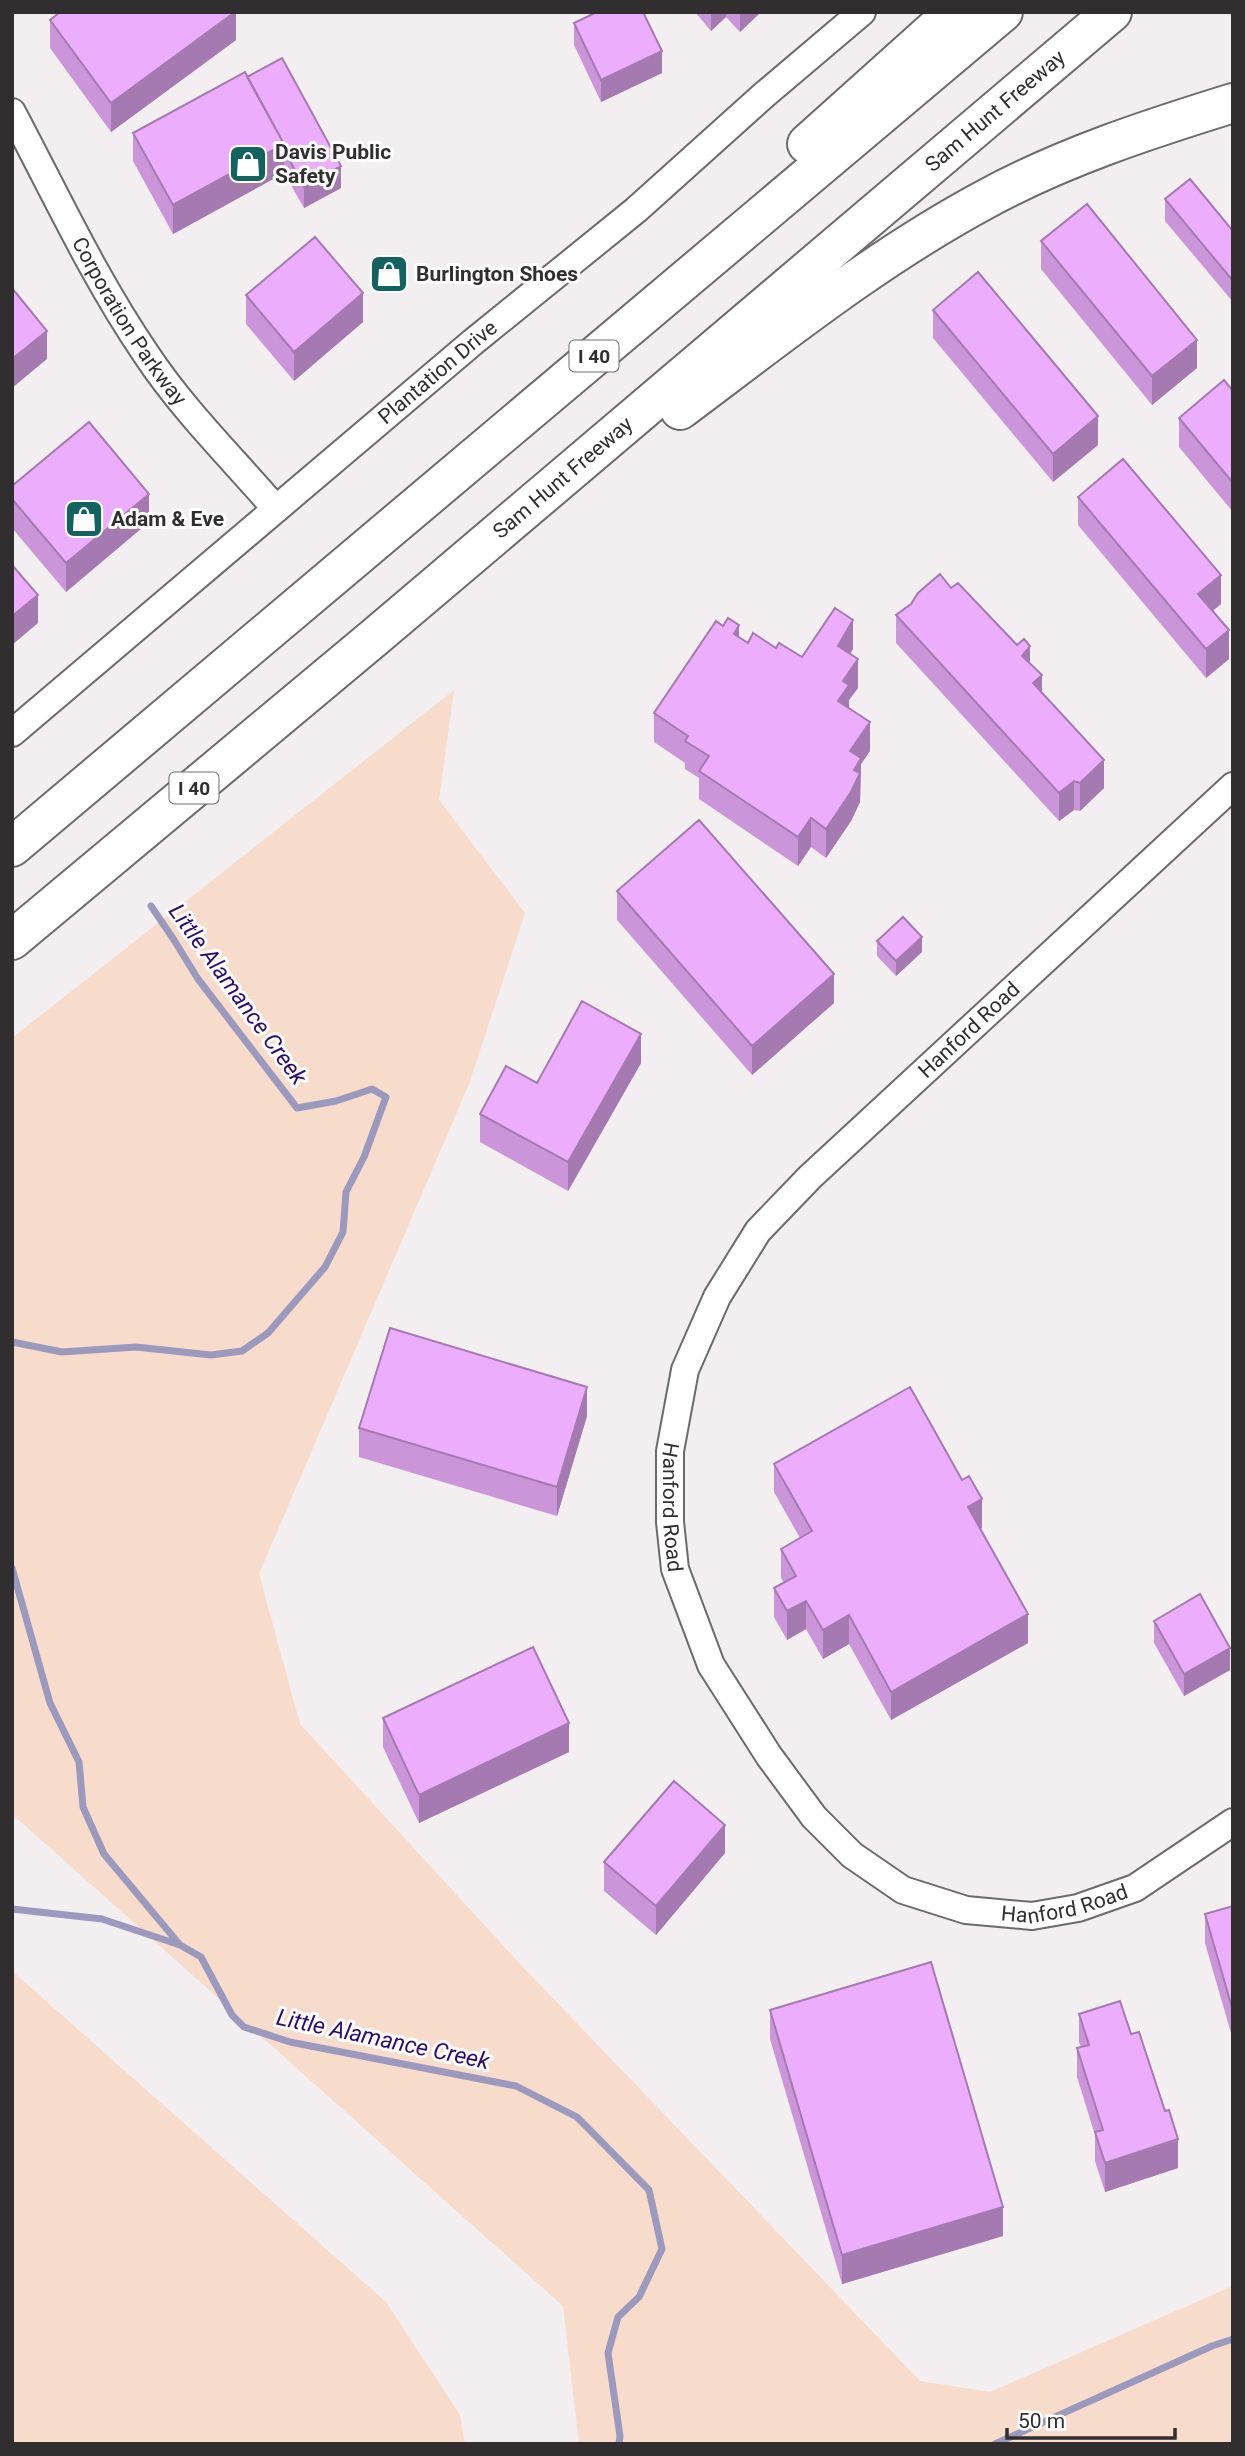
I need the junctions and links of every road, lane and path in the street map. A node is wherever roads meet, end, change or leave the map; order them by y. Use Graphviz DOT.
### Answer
graph roads {
  1 [pos="862,12"];
  2 [pos="954,12"];
  3 [pos="1003,12"];
  4 [pos="1112,12"];
  5 [pos="1233,103"];
  6 [pos="12,112"];
  7 [pos="276,509"];
  8 [pos="375,637"];
  9 [pos="185,700"];
  10 [pos="12,733"];
  11 [pos="1233,786"];
  12 [pos="12,847"];
  13 [pos="12,940"];
  14 [pos="1233,1822"];
  1 -- 7 [label="street, Plantation Drive"];
  2 -- 9 [label="highway"];
  3 -- 9 [label="highway, I 40"];
  4 -- 8 [label="highway, Sam Hunt Freeway / I 40"];
  5 -- 8 [label="highway"];
  6 -- 7 [label="street, Corporation Parkway"];
  7 -- 10 [label="street, Plantation Drive"];
  8 -- 13 [label="highway, Sam Hunt Freeway / I 40"];
  9 -- 12 [label="highway, I 40"];
  11 -- 14 [label="street, Hanford Road"];
}
